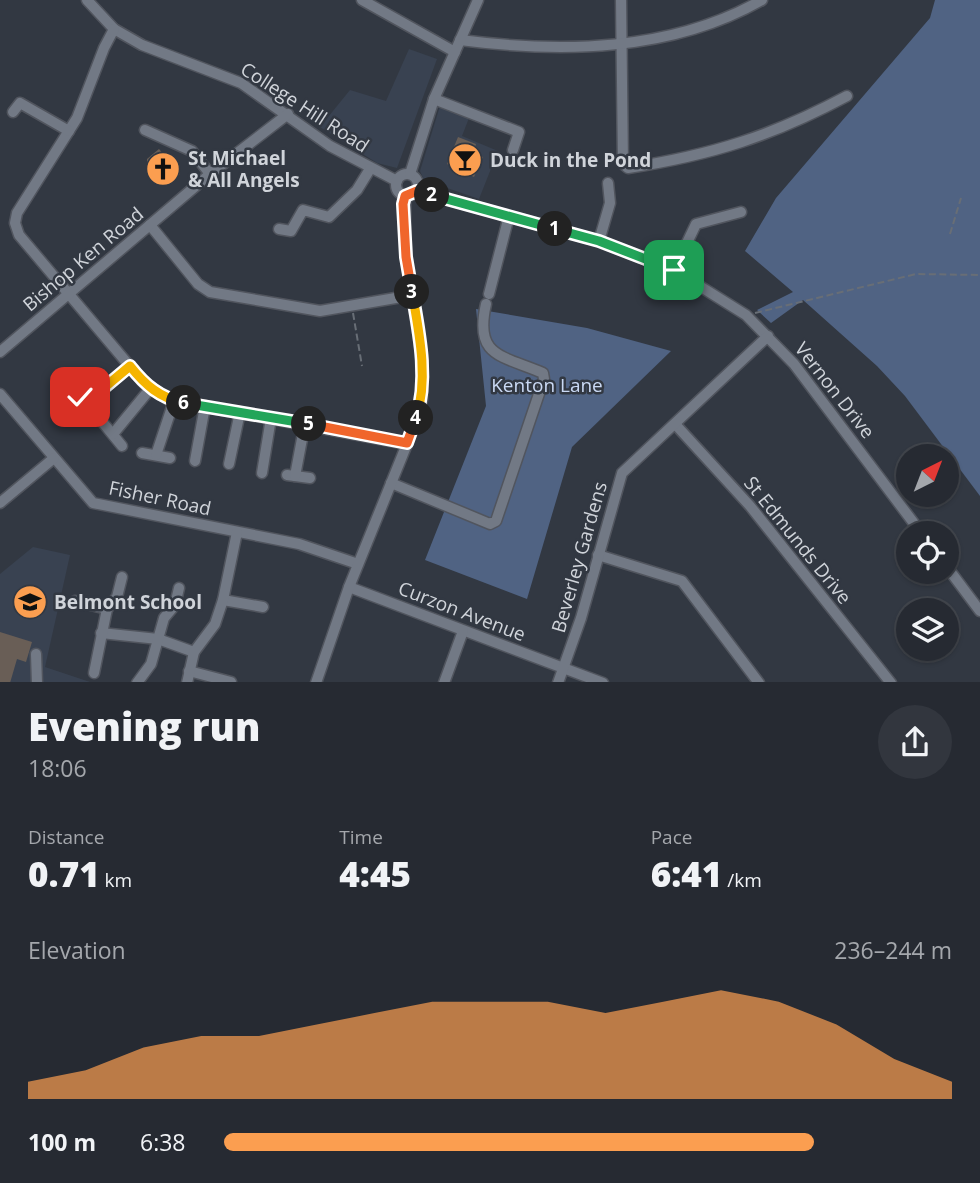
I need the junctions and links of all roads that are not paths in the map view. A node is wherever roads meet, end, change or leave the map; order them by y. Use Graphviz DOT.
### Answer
graph roads {
  1 [pos="87,0"];
  2 [pos="362,0"];
  3 [pos="478,0"];
  4 [pos="621,0"];
  5 [pos="762,0"];
  6 [pos="114,29"];
  7 [pos="460,40"];
  8 [pos="621,45"];
  9 [pos="455,52"];
  10 [pos="847,96"];
  11 [pos="434,99"];
  12 [pos="13,111"];
  13 [pos="288,114"];
  14 [pos="145,130"];
  15 [pos="69,131"];
  16 [pos="513,150"];
  17 [pos="370,169"];
  18 [pos="210,174"];
  19 [pos="410,174"];
  20 [pos="397,181"];
  21 [pos="608,183"];
  22 [pos="417,191"];
  23 [pos="405,196"];
  24 [pos="741,212"];
  25 [pos="509,216"];
  26 [pos="150,225"];
  27 [pos="279,229"];
  28 [pos="599,241"];
  29 [pos="674,270"];
  30 [pos="68,295"];
  31 [pos="413,295"];
  32 [pos="768,336"];
  33 [pos="0,352"];
  34 [pos="130,366"];
  35 [pos="150,389"];
  36 [pos="0,394"];
  37 [pos="174,401"];
  38 [pos="86,403"];
  39 [pos="205,406"];
  40 [pos="240,412"];
  41 [pos="271,418"];
  42 [pos="305,423"];
  43 [pos="104,424"];
  44 [pos="675,424"];
  45 [pos="113,434"];
  46 [pos="407,443"];
  47 [pos="122,446"];
  48 [pos="142,453"];
  49 [pos="156,455"];
  50 [pos="54,458"];
  51 [pos="170,458"];
  52 [pos="196,461"];
  53 [pos="229,465"];
  54 [pos="262,472"];
  55 [pos="310,478"];
  56 [pos="391,483"];
  57 [pos="0,503"];
  58 [pos="912,521"];
  59 [pos="237,532"];
  60 [pos="598,555"];
  61 [pos="358,564"];
  62 [pos="121,577"];
  63 [pos="959,583"];
  64 [pos="349,587"];
  65 [pos="179,588"];
  66 [pos="223,600"];
  67 [pos="75,601"];
  68 [pos="263,607"];
  69 [pos="107,609"];
  70 [pos="980,611"];
  71 [pos="463,631"];
  72 [pos="102,633"];
  73 [pos="158,639"];
  74 [pos="194,652"];
  75 [pos="36,654"];
  76 [pos="564,667"];
  77 [pos="190,671"];
  78 [pos="94,673"];
  79 [pos="37,682"];
  80 [pos="137,682"];
  81 [pos="187,682"];
  82 [pos="231,682"];
  83 [pos="316,682"];
  84 [pos="443,682"];
  85 [pos="558,682"];
  86 [pos="603,682"];
  87 [pos="760,682"];
  88 [pos="891,682"];
  1 -- 6 [label="street, College Hill Road"];
  2 -- 9 [label="street"];
  3 -- 7 [label="street"];
  4 -- 8 [label="street"];
  5 -- 8 [label="street"];
  6 -- 13 [label="street, College Hill Road"];
  6 -- 15 [label="street"];
  7 -- 8 [label="street"];
  7 -- 9 [label="street"];
  8 -- 10 [label="street"];
  9 -- 11 [label="street"];
  11 -- 16 [label="street"];
  11 -- 19 [label="street"];
  12 -- 15 [label="street"];
  13 -- 17 [label="street, College Hill Road"];
  13 -- 18 [label="street, Bishop Ken Road"];
  14 -- 18 [label="street"];
  15 -- 30 [label="street"];
  17 -- 20 [label="street, College Hill Road"];
  17 -- 27 [label="street"];
  18 -- 26 [label="street, Bishop Ken Road"];
  19 -- 20 [label="street"];
  19 -- 22 [label="street"];
  20 -- 23 [label="street"];
  21 -- 28 [label="street"];
  22 -- 23 [label="street"];
  22 -- 25 [label="street, Vernon Drive"];
  23 -- 31 [label="street"];
  24 -- 29 [label="street"];
  25 -- 28 [label="street, Vernon Drive"];
  25 -- 56 [label="street"];
  26 -- 30 [label="street, Bishop Ken Road"];
  26 -- 31 [label="street"];
  28 -- 29 [label="street, Vernon Drive"];
  29 -- 32 [label="street, Vernon Drive"];
  30 -- 33 [label="street, Bishop Ken Road"];
  30 -- 34 [label="street"];
  31 -- 46 [label="street"];
  32 -- 44 [label="street, Beverley Gardens"];
  32 -- 58 [label="street, Vernon Drive"];
  34 -- 35 [label="street"];
  34 -- 38 [label="street"];
  35 -- 37 [label="street"];
  35 -- 45 [label="street"];
  36 -- 50 [label="street, Fisher Road"];
  37 -- 39 [label="street"];
  37 -- 49 [label="street"];
  39 -- 40 [label="street"];
  39 -- 52 [label="street"];
  40 -- 41 [label="street"];
  40 -- 53 [label="street"];
  41 -- 42 [label="street"];
  41 -- 54 [label="street"];
  42 -- 46 [label="street"];
  42 -- 55 [label="street"];
  43 -- 45 [label="street"];
  44 -- 60 [label="street, Beverley Gardens"];
  44 -- 88 [label="street, St Edmunds Drive"];
  45 -- 47 [label="street"];
  46 -- 56 [label="street"];
  48 -- 49 [label="street"];
  49 -- 51 [label="street"];
  50 -- 57 [label="street"];
  50 -- 59 [label="street, Fisher Road"];
  56 -- 61 [label="street"];
  59 -- 61 [label="street, Fisher Road"];
  59 -- 66 [label="street"];
  60 -- 76 [label="street, Beverley Gardens"];
  60 -- 87 [label="street"];
  61 -- 64 [label="street"];
  62 -- 69 [label="street"];
  63 -- 70 [label="street"];
  64 -- 71 [label="street, Curzon Avenue"];
  64 -- 83 [label="street"];
  65 -- 73 [label="street"];
  66 -- 68 [label="street"];
  66 -- 74 [label="street"];
  67 -- 69 [label="street"];
  69 -- 72 [label="street"];
  71 -- 76 [label="street, Curzon Avenue"];
  71 -- 84 [label="street"];
  72 -- 73 [label="street"];
  72 -- 78 [label="street"];
  73 -- 74 [label="street"];
  73 -- 80 [label="street"];
  74 -- 77 [label="street"];
  75 -- 79 [label="street"];
  76 -- 85 [label="street, Beverley Gardens"];
  76 -- 86 [label="street, Curzon Avenue"];
  77 -- 81 [label="street"];
  77 -- 82 [label="street"];
}
